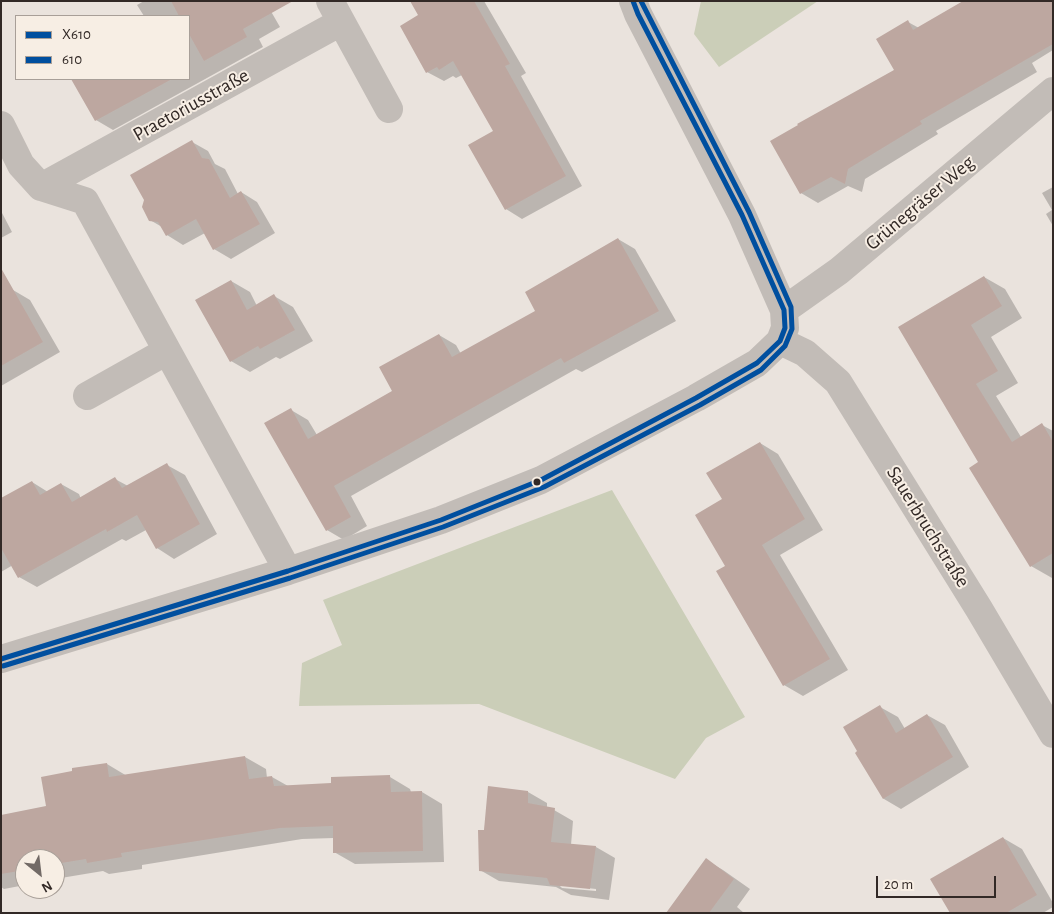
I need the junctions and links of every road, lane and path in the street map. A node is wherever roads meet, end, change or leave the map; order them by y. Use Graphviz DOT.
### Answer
graph roads {
  1 [pos="633,1"];
  2 [pos="336,12"];
  3 [pos="1053,91"];
  4 [pos="389,108"];
  5 [pos="1,125"];
  6 [pos="41,187"];
  7 [pos="783,326"];
  8 [pos="167,351"];
  9 [pos="87,396"];
  10 [pos="288,570"];
  11 [pos="1,659"];
  12 [pos="1053,734"];
  1 -- 7 [label="street"];
  2 -- 4 [label="street"];
  2 -- 6 [label="street, Praetoriusstraße"];
  3 -- 7 [label="street, Grünegräser Weg"];
  5 -- 6 [label="street"];
  6 -- 8 [label="street"];
  7 -- 10 [label="street, Grünegräser Weg"];
  7 -- 12 [label="street, Sauerbruchstraße"];
  8 -- 9 [label="street"];
  8 -- 10 [label="street"];
  10 -- 11 [label="street, Grünegräser Weg"];
}
